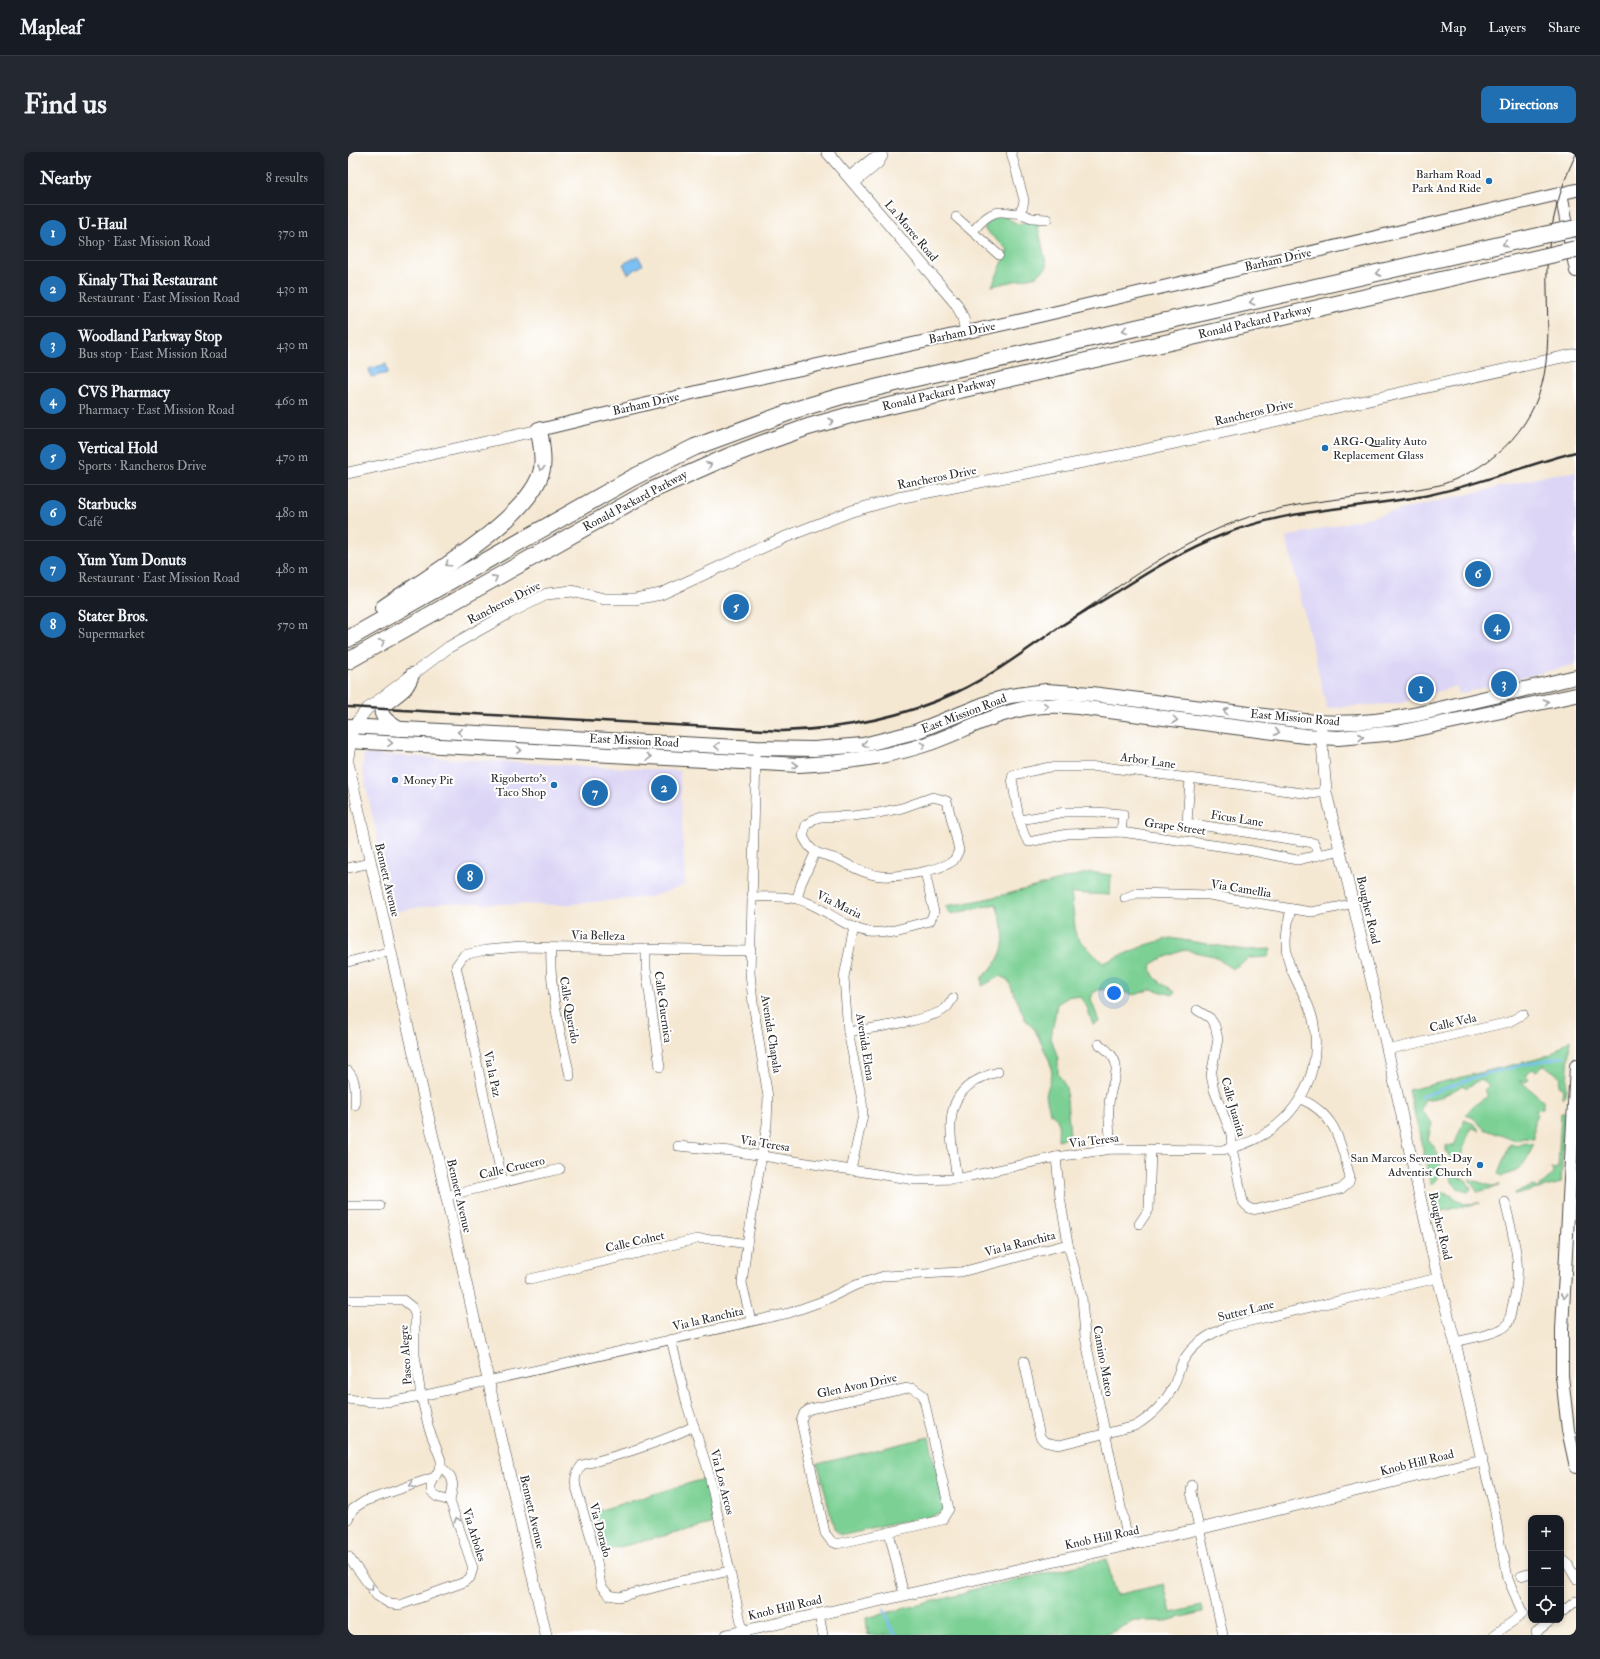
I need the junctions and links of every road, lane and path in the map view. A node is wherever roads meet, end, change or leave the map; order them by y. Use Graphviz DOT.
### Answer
graph roads {
  1 [pos="828,152"];
  2 [pos="1011,152"];
  3 [pos="887,154"];
  4 [pos="851,180"];
  5 [pos="1576,190"];
  6 [pos="1561,194"];
  7 [pos="1018,213"];
  8 [pos="956,217"];
  9 [pos="1047,219"];
  10 [pos="1576,228"];
  11 [pos="973,231"];
  12 [pos="1576,249"];
  13 [pos="1576,253"];
  14 [pos="999,254"];
  15 [pos="1542,257"];
  16 [pos="1576,271"];
  17 [pos="966,332"];
  18 [pos="1576,354"];
  19 [pos="539,430"];
  20 [pos="348,473"];
  21 [pos="348,633"];
  22 [pos="348,639"];
  23 [pos="348,662"];
  24 [pos="412,675"];
  25 [pos="1576,677"];
  26 [pos="1536,686"];
  27 [pos="1576,695"];
  28 [pos="1321,722"];
  29 [pos="351,726"];
  30 [pos="1428,727"];
  31 [pos="399,729"];
  32 [pos="1322,737"];
  33 [pos="570,738"];
  34 [pos="349,741"];
  35 [pos="756,748"];
  36 [pos="541,752"];
  37 [pos="348,756"];
  38 [pos="348,763"];
  39 [pos="756,764"];
  40 [pos="1190,779"];
  41 [pos="1326,792"];
  42 [pos="1020,820"];
  43 [pos="1122,832"];
  44 [pos="1340,850"];
  45 [pos="814,852"];
  46 [pos="1319,855"];
  47 [pos="370,863"];
  48 [pos="348,868"];
  49 [pos="925,872"];
  50 [pos="752,897"];
  51 [pos="1125,898"];
  52 [pos="797,899"];
  53 [pos="1353,903"];
  54 [pos="1290,909"];
  55 [pos="854,927"];
  56 [pos="551,948"];
  57 [pos="646,949"];
  58 [pos="391,951"];
  59 [pos="751,951"];
  60 [pos="348,962"];
  61 [pos="457,972"];
  62 [pos="953,998"];
  63 [pos="1197,1010"];
  64 [pos="1523,1014"];
  65 [pos="848,1032"];
  66 [pos="1099,1044"];
  67 [pos="1387,1050"];
  68 [pos="1576,1066"];
  69 [pos="660,1067"];
  70 [pos="348,1071"];
  71 [pos="998,1072"];
  72 [pos="570,1076"];
  73 [pos="1301,1099"];
  74 [pos="355,1105"];
  75 [pos="678,1146"];
  76 [pos="1232,1148"];
  77 [pos="1111,1149"];
  78 [pos="1151,1149"];
  79 [pos="762,1156"];
  80 [pos="1056,1157"];
  81 [pos="560,1169"];
  82 [pos="851,1170"];
  83 [pos="1574,1174"];
  84 [pos="957,1179"];
  85 [pos="503,1182"];
  86 [pos="446,1196"];
  87 [pos="1505,1202"];
  88 [pos="348,1206"];
  89 [pos="380,1206"];
  90 [pos="1139,1224"];
  91 [pos="747,1244"];
  92 [pos="1068,1244"];
  93 [pos="1438,1278"];
  94 [pos="530,1279"];
  95 [pos="348,1300"];
  96 [pos="751,1321"];
  97 [pos="671,1339"];
  98 [pos="1455,1342"];
  99 [pos="1024,1361"];
  100 [pos="488,1380"];
  101 [pos="421,1396"];
  102 [pos="348,1399"];
  103 [pos="694,1426"];
  104 [pos="1105,1434"];
  105 [pos="1482,1460"];
  106 [pos="441,1466"];
  107 [pos="1576,1467"];
  108 [pos="435,1477"];
  109 [pos="1192,1485"];
  110 [pos="450,1501"];
  111 [pos="348,1519"];
  112 [pos="1199,1529"];
  113 [pos="889,1532"];
  114 [pos="1129,1545"];
  115 [pos="348,1556"];
  116 [pos="1564,1560"];
  117 [pos="730,1571"];
  118 [pos="1528,1574"];
  119 [pos="1521,1576"];
  120 [pos="1576,1579"];
  121 [pos="904,1595"];
  122 [pos="1576,1601"];
  123 [pos="1564,1611"];
  124 [pos="818,1614"];
  125 [pos="1548,1623"];
  126 [pos="743,1631"];
  127 [pos="1536,1632"];
  128 [pos="546,1635"];
  129 [pos="726,1635"];
  130 [pos="823,1635"];
  131 [pos="1223,1635"];
  132 [pos="1494,1635"];
  1 -- 4 [label="street, La Moree Road"];
  2 -- 7 [label="street"];
  3 -- 4 [label="street"];
  4 -- 17 [label="street, La Moree Road"];
  5 -- 6 [label="main road, Barham Drive"];
  6 -- 16 [label="main road"];
  6 -- 17 [label="main road, Barham Drive"];
  7 -- 9 [label="street"];
  7 -- 11 [label="street"];
  8 -- 11 [label="street"];
  10 -- 22 [label="highway, Ronald Packard Parkway, one-way, bridge"];
  11 -- 14 [label="street"];
  12 -- 15 [label="highway, Ronald Packard Parkway, bridge"];
  13 -- 15 [label="highway, bridge"];
  23 -- 15 [label="highway, Ronald Packard Parkway, one-way"];
  17 -- 19 [label="main road, Barham Drive"];
  18 -- 24 [label="street, Rancheros Drive"];
  19 -- 20 [label="street, Barham Drive"];
  19 -- 21 [label="highway, one-way"];
  24 -- 29 [label="street, Rancheros Drive"];
  24 -- 31 [label="main road"];
  25 -- 26 [label="main road, East Mission Road"];
  26 -- 28 [label="main road, East Mission Road"];
  26 -- 30 [label="main road"];
  30 -- 27 [label="main road, East Mission Road, one-way"];
  28 -- 32 [label="street, Bougher Road"];
  28 -- 35 [label="main road, East Mission Road, one-way"];
  29 -- 31 [label="main road, East Mission Road"];
  29 -- 34 [label="street"];
  32 -- 30 [label="main road, East Mission Road, one-way"];
  33 -- 31 [label="main road, East Mission Road, one-way"];
  39 -- 32 [label="main road, East Mission Road, one-way"];
  32 -- 41 [label="street, Bougher Road"];
  35 -- 33 [label="main road, East Mission Road, one-way"];
  33 -- 36 [label="main road"];
  34 -- 36 [label="main road, East Mission Road, one-way"];
  34 -- 37 [label="street"];
  35 -- 39 [label="street, Avenida Chapala"];
  36 -- 39 [label="main road, East Mission Road, one-way"];
  38 -- 47 [label="street, Bennett Avenue"];
  39 -- 50 [label="street, Avenida Chapala"];
  40 -- 41 [label="street, Arbor Lane"];
  40 -- 42 [label="street, Arbor Lane"];
  40 -- 46 [label="street, Ficus Lane"];
  41 -- 44 [label="street, Bougher Road"];
  42 -- 43 [label="street, Grape Street"];
  42 -- 43 [label="street"];
  43 -- 46 [label="street, Grape Street"];
  44 -- 46 [label="street, Grape Street"];
  44 -- 53 [label="street, Bougher Road"];
  45 -- 49 [label="street"];
  45 -- 49 [label="street"];
  45 -- 52 [label="street"];
  47 -- 48 [label="street"];
  47 -- 58 [label="street, Bennett Avenue"];
  49 -- 55 [label="street, Via Maria"];
  50 -- 52 [label="street, Via Maria"];
  50 -- 59 [label="street, Avenida Chapala"];
  51 -- 54 [label="street, Via Camellia"];
  52 -- 55 [label="street, Via Maria"];
  53 -- 54 [label="street, Via Camellia"];
  53 -- 67 [label="street, Bougher Road"];
  54 -- 73 [label="street, Via Teresa"];
  55 -- 65 [label="street, Avenida Elena"];
  56 -- 57 [label="street, Via Belleza"];
  56 -- 61 [label="street, Via Belleza"];
  56 -- 72 [label="street, Calle Querido"];
  57 -- 59 [label="street, Via Belleza"];
  57 -- 69 [label="street, Calle Guernica"];
  58 -- 60 [label="street"];
  58 -- 86 [label="street, Bennett Avenue"];
  59 -- 79 [label="street, Avenida Chapala"];
  61 -- 85 [label="street, Via la Paz"];
  62 -- 65 [label="street"];
  63 -- 76 [label="street, Calle Juanita"];
  64 -- 67 [label="street, Calle Vela"];
  65 -- 82 [label="street, Avenida Elena"];
  66 -- 77 [label="street"];
  67 -- 93 [label="street, Bougher Road"];
  68 -- 83 [label="main road"];
  70 -- 74 [label="street"];
  71 -- 84 [label="street"];
  73 -- 76 [label="street, Via Teresa"];
  73 -- 76 [label="street, Calle Juanita"];
  75 -- 79 [label="street, Via Teresa"];
  76 -- 78 [label="street, Via Teresa"];
  77 -- 78 [label="street, Via Teresa"];
  77 -- 80 [label="street, Via Teresa"];
  78 -- 90 [label="street"];
  79 -- 82 [label="street, Via Teresa"];
  79 -- 91 [label="street, Avenida Chapala"];
  80 -- 84 [label="street, Via Teresa"];
  80 -- 92 [label="street, Camino Mateo"];
  81 -- 85 [label="street, Calle Crucero"];
  82 -- 84 [label="street, Via Teresa"];
  83 -- 107 [label="main road, one-way"];
  85 -- 86 [label="street, Calle Crucero"];
  86 -- 100 [label="street, Bennett Avenue"];
  87 -- 98 [label="street"];
  88 -- 89 [label="street"];
  91 -- 94 [label="street, Calle Colnet"];
  91 -- 96 [label="street, Avenida Chapala"];
  92 -- 96 [label="street, Via la Ranchita"];
  92 -- 104 [label="street, Camino Mateo"];
  93 -- 98 [label="street, Bougher Road"];
  93 -- 104 [label="street, Sutter Lane"];
  95 -- 101 [label="street, Paseo Alegre"];
  96 -- 97 [label="street, Via la Ranchita"];
  97 -- 100 [label="street, Via la Ranchita"];
  97 -- 103 [label="street, Via Los Arcos"];
  98 -- 105 [label="street, Bougher Road"];
  99 -- 104 [label="street, Sutter Lane"];
  100 -- 101 [label="street, Via la Ranchita"];
  100 -- 128 [label="street, Bennett Avenue"];
  101 -- 102 [label="street, Via la Ranchita"];
  101 -- 106 [label="street, Paseo Alegre"];
  103 -- 117 [label="street, Via Los Arcos"];
  103 -- 117 [label="street, Via Dorado"];
  104 -- 114 [label="street, Camino Mateo"];
  105 -- 112 [label="street, Knob Hill Road"];
  105 -- 132 [label="street, Bougher Road"];
  106 -- 108 [label="street"];
  106 -- 110 [label="street, Via Arboles"];
  108 -- 110 [label="street"];
  108 -- 111 [label="street, one-way"];
  109 -- 112 [label="street"];
  115 -- 110 [label="street, Via Arboles, one-way"];
  112 -- 114 [label="street, Knob Hill Road"];
  112 -- 131 [label="street"];
  113 -- 113 [label="street, Glen Avon Drive"];
  113 -- 121 [label="street"];
  114 -- 121 [label="street, Knob Hill Road"];
  116 -- 120 [label="street"];
  117 -- 126 [label="street, Via Los Arcos"];
  118 -- 119 [label="street"];
  121 -- 124 [label="street, Knob Hill Road"];
  122 -- 123 [label="street"];
  124 -- 126 [label="street, Knob Hill Road"];
  124 -- 130 [label="street"];
  125 -- 127 [label="street"];
  126 -- 129 [label="street, Knob Hill Road"];
}
